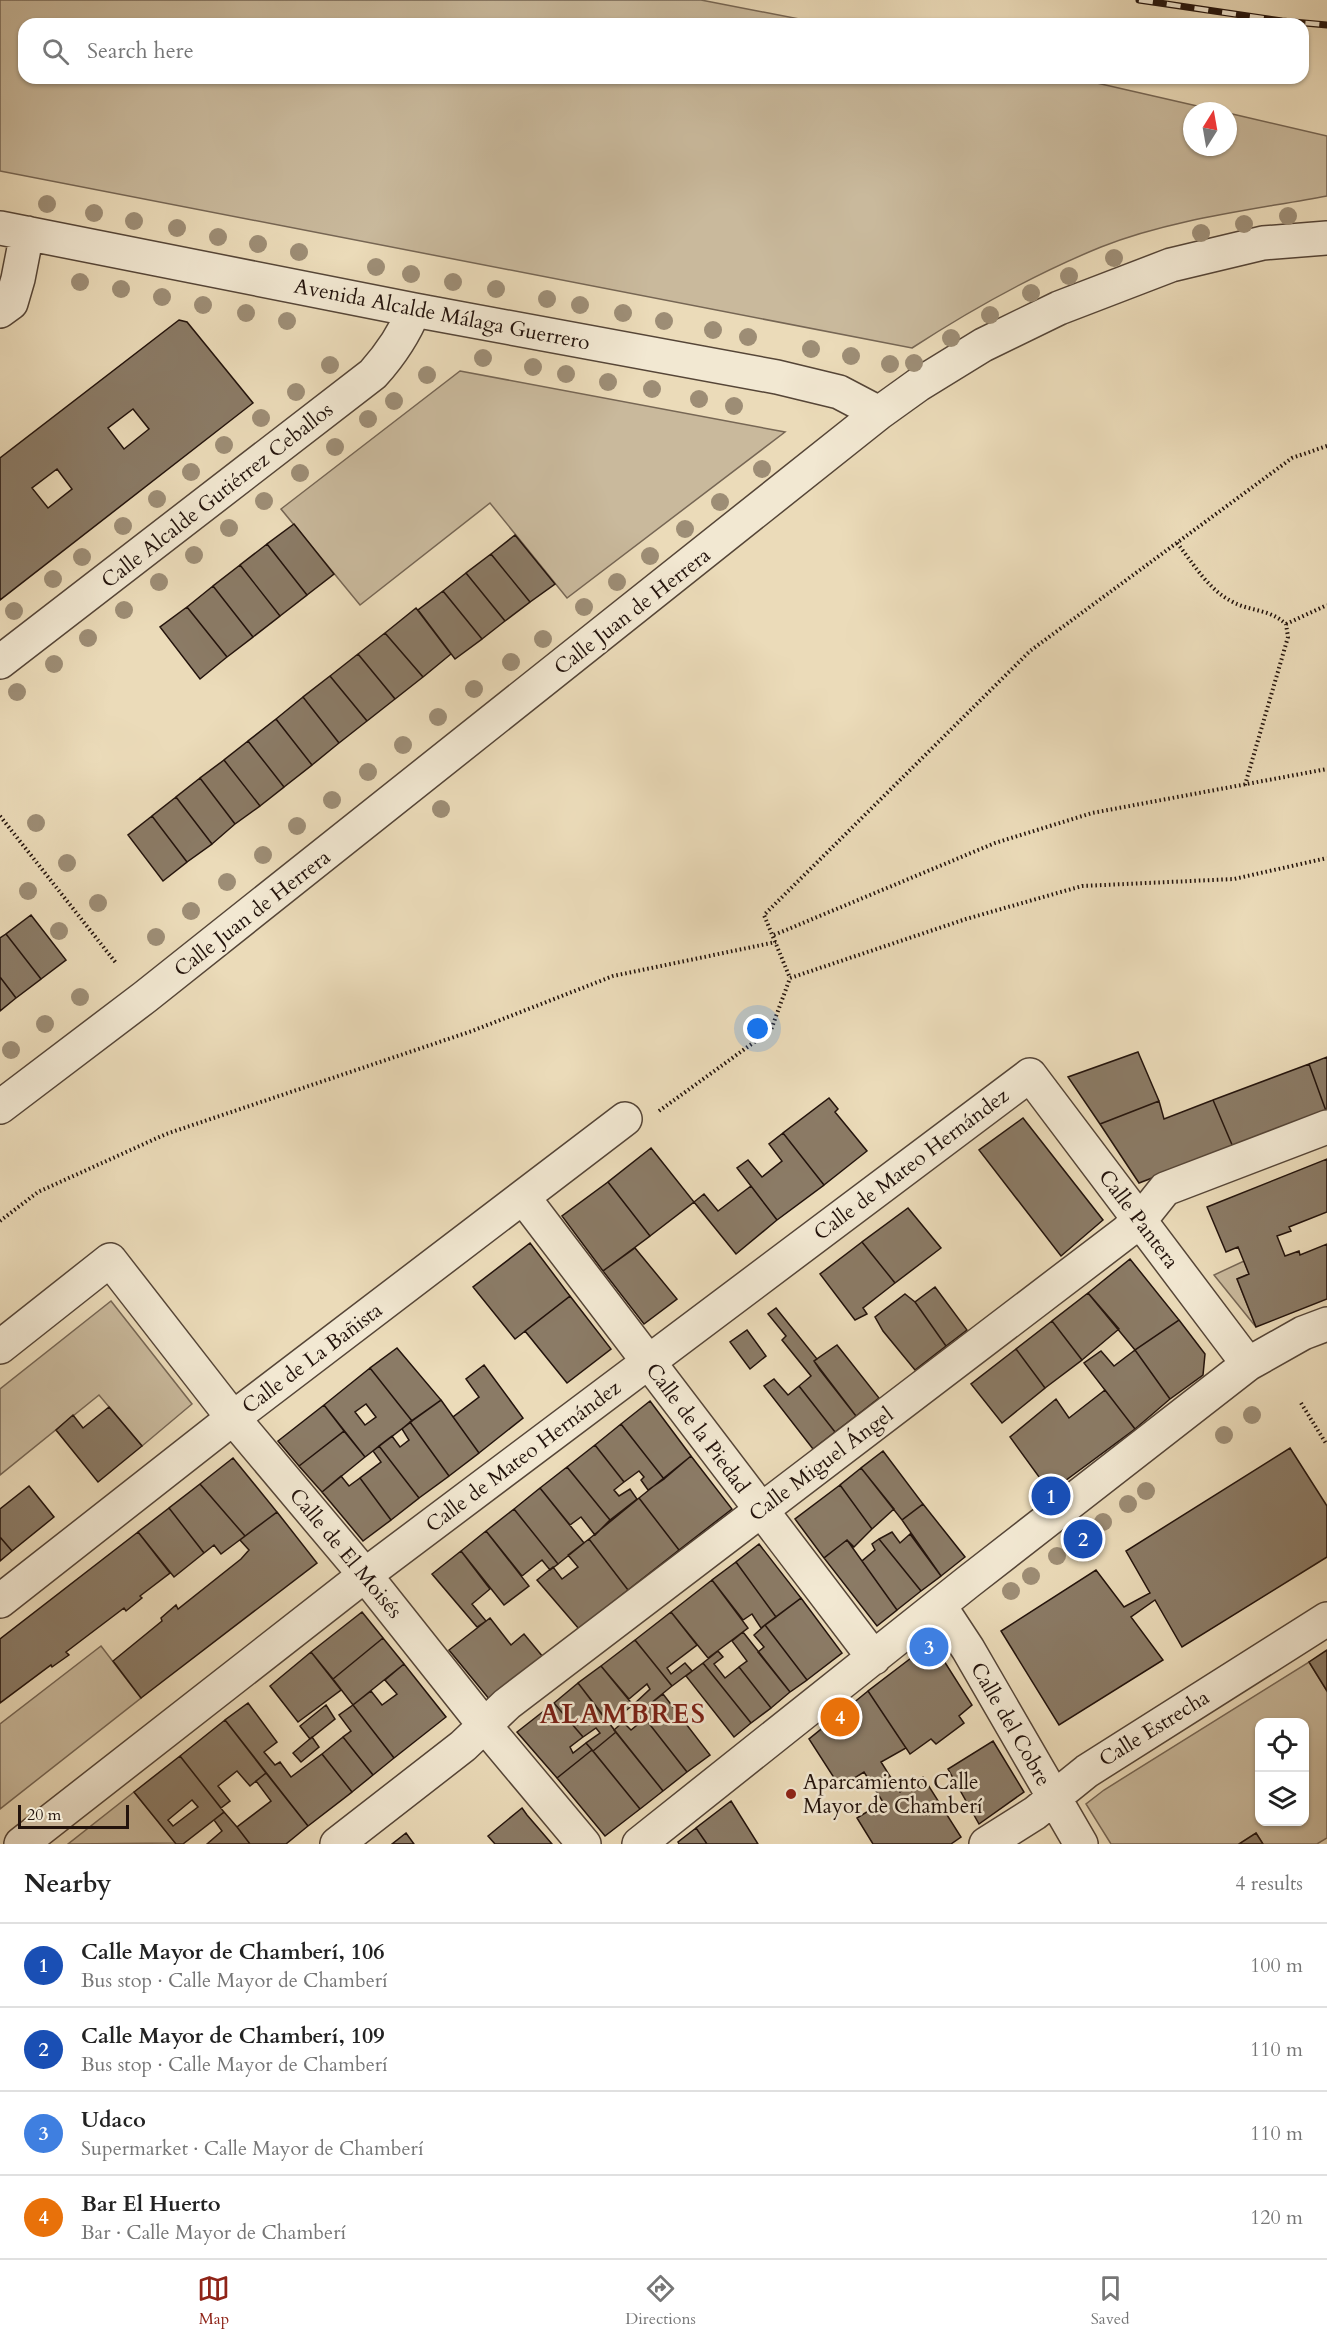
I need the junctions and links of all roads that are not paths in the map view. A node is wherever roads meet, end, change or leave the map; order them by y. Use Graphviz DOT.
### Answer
graph roads {
  1 [pos="14,231"];
  2 [pos="1327,238"];
  3 [pos="414,310"];
  4 [pos="0,311"];
  5 [pos="879,413"];
  6 [pos="0,662"];
  7 [pos="1030,1075"];
  8 [pos="0,1107"];
  9 [pos="640,1116"];
  10 [pos="1327,1127"];
  11 [pos="522,1197"];
  12 [pos="1141,1219"];
  13 [pos="1327,1324"];
  14 [pos="0,1347"];
  15 [pos="648,1362"];
  16 [pos="1248,1364"];
  17 [pos="234,1418"];
  18 [pos="760,1510"];
  19 [pos="365,1575"];
  20 [pos="0,1601"];
  21 [pos="939,1605"];
  22 [pos="1327,1619"];
  23 [pos="874,1658"];
  24 [pos="485,1726"];
  25 [pos="1054,1797"];
  26 [pos="21,1844"];
  27 [pos="337,1844"];
  28 [pos="584,1844"];
  29 [pos="639,1844"];
  30 [pos="986,1844"];
  31 [pos="1081,1844"];
  1 -- 3 [label="street, Avenida Alcalde Málaga Guerrero"];
  1 -- 4 [label="street"];
  2 -- 5 [label="street, Calle Juan de Herrera"];
  3 -- 5 [label="street, Avenida Alcalde Málaga Guerrero"];
  3 -- 6 [label="street, Calle Alcalde Gutiérrez Ceballos"];
  5 -- 8 [label="street, Calle Juan de Herrera"];
  7 -- 12 [label="street, Calle Pantera"];
  7 -- 15 [label="street, Calle de Mateo Hernández"];
  9 -- 11 [label="street, Calle de La Bañista"];
  10 -- 12 [label="street, Calle Miguel Ángel"];
  11 -- 15 [label="street, Calle de la Piedad"];
  11 -- 17 [label="street, Calle de La Bañista"];
  12 -- 16 [label="street, Calle Pantera"];
  12 -- 18 [label="street, Calle Miguel Ángel"];
  13 -- 16 [label="street"];
  14 -- 17 [label="street, Calle de El Moisés"];
  15 -- 18 [label="street, Calle de la Piedad"];
  15 -- 19 [label="street, Calle de Mateo Hernández"];
  16 -- 21 [label="street"];
  17 -- 19 [label="street, Calle de El Moisés"];
  17 -- 20 [label="street, Calle de La Bañista"];
  18 -- 23 [label="street, Calle de la Piedad"];
  18 -- 24 [label="street, Calle Miguel Ángel"];
  19 -- 24 [label="street, Calle de El Moisés"];
  19 -- 26 [label="street, Calle de Mateo Hernández"];
  21 -- 23 [label="street"];
  21 -- 25 [label="street, Calle del Cobre"];
  22 -- 25 [label="street, Calle Estrecha"];
  23 -- 29 [label="street"];
  24 -- 27 [label="street, Calle Miguel Ángel"];
  24 -- 28 [label="street, Calle de El Moisés"];
  25 -- 30 [label="street, Calle Estrecha"];
  25 -- 31 [label="street, Calle del Cobre"];
}
